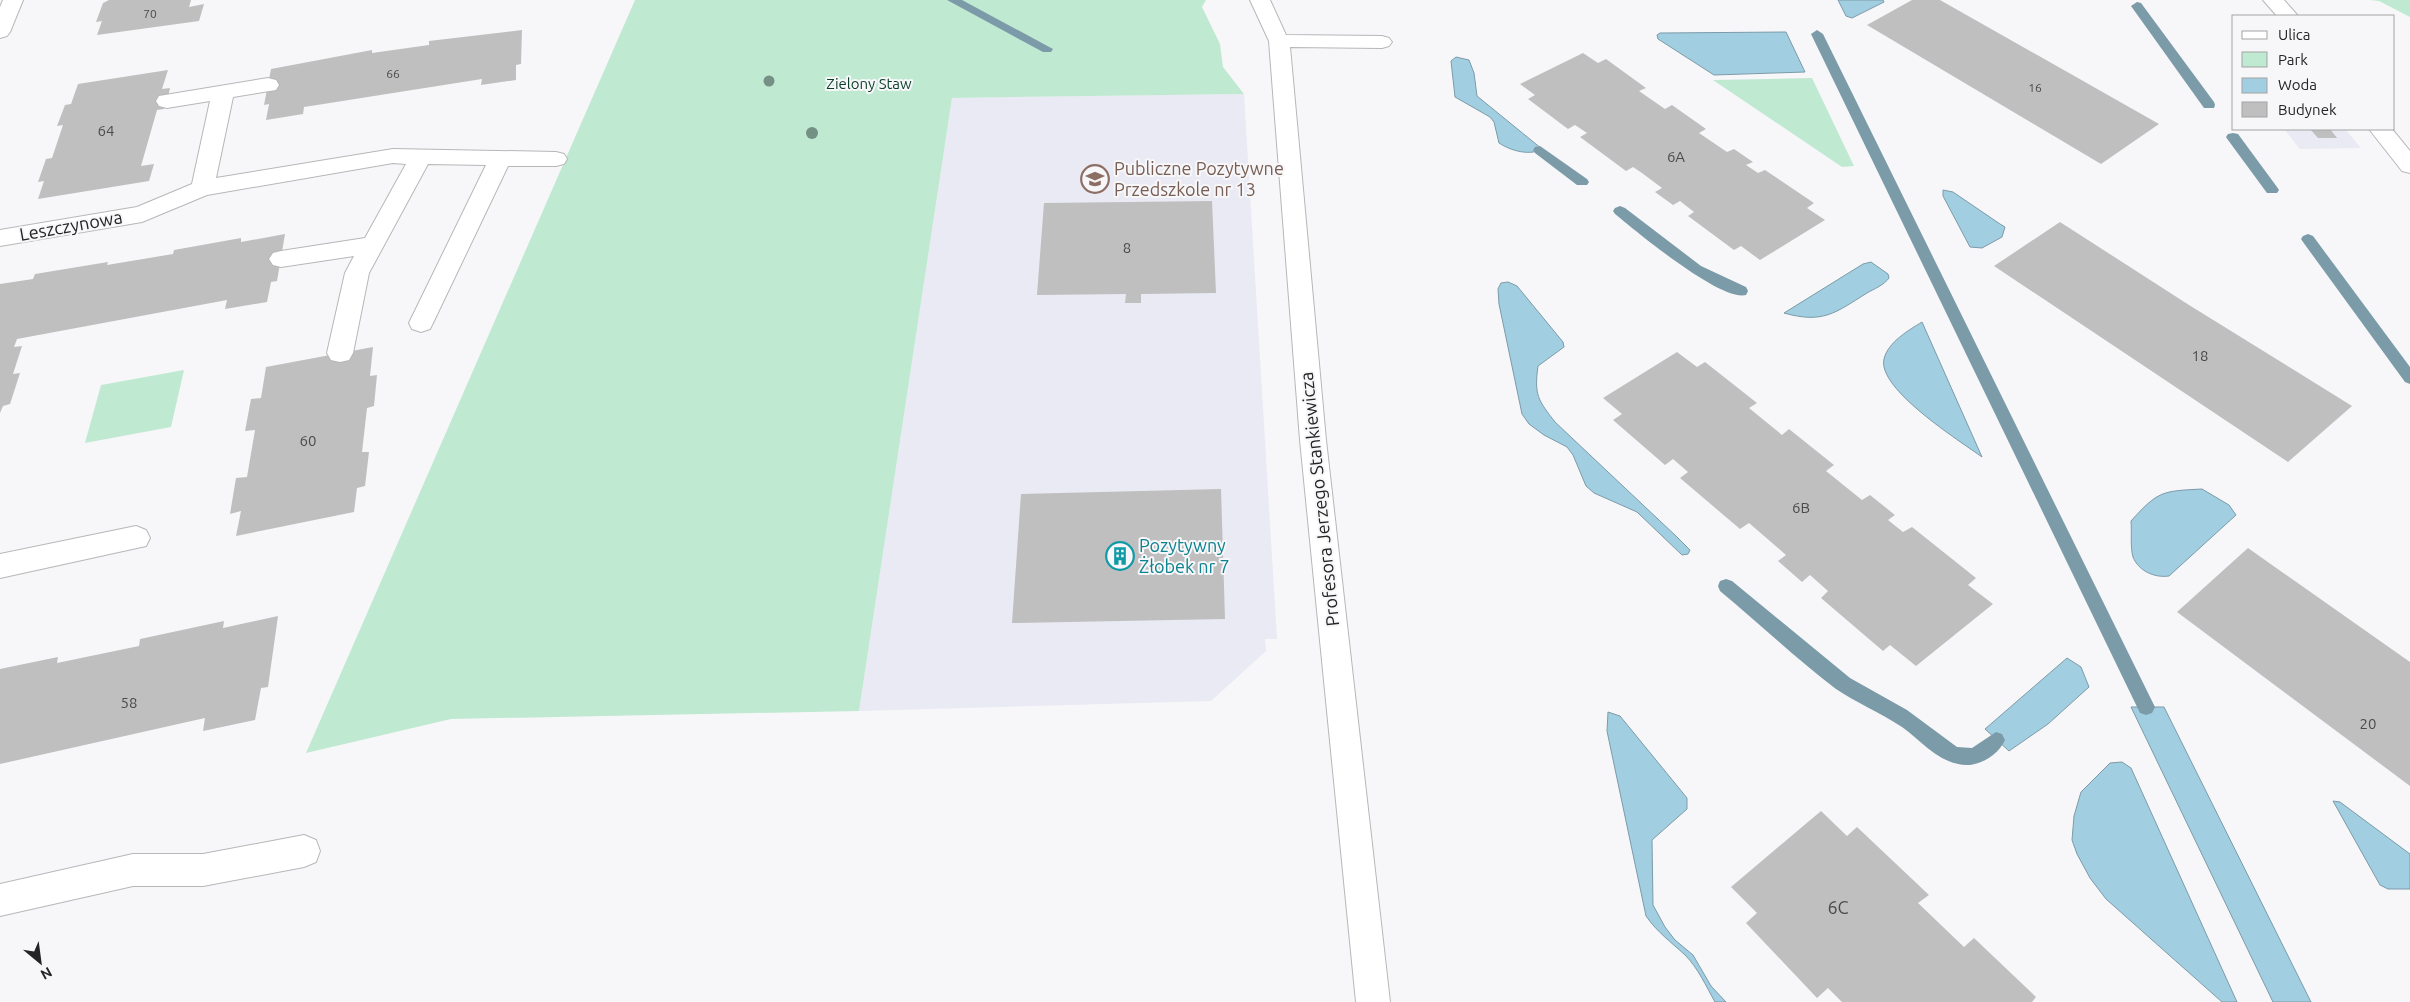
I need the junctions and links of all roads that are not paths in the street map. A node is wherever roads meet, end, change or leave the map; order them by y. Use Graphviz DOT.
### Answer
graph roads {
  1 [pos="13,0"];
  2 [pos="1260,0"];
  3 [pos="2273,0"];
  4 [pos="2287,15"];
  5 [pos="0,32"];
  6 [pos="1279,40"];
  7 [pos="1382,42"];
  8 [pos="268,85"];
  9 [pos="223,92"];
  10 [pos="167,101"];
  11 [pos="2381,130"];
  12 [pos="421,156"];
  13 [pos="502,157"];
  14 [pos="556,158"];
  15 [pos="2410,166"];
  16 [pos="202,188"];
  17 [pos="0,238"];
  18 [pos="372,245"];
  19 [pos="281,259"];
  20 [pos="421,322"];
  21 [pos="340,354"];
  22 [pos="136,538"];
  23 [pos="0,566"];
  24 [pos="304,851"];
  25 [pos="0,900"];
  26 [pos="1373,1002"];
  1 -- 5 [label="street"];
  2 -- 6 [label="street, Profesora Jerzego Stankiewicza"];
  3 -- 4 [label="street"];
  6 -- 7 [label="street"];
  6 -- 26 [label="street, Profesora Jerzego Stankiewicza"];
  8 -- 9 [label="street"];
  9 -- 10 [label="street"];
  9 -- 16 [label="street"];
  11 -- 15 [label="street"];
  12 -- 13 [label="street, Leszczynowa"];
  12 -- 16 [label="street, Leszczynowa"];
  12 -- 18 [label="street"];
  13 -- 14 [label="street, Leszczynowa"];
  13 -- 20 [label="street"];
  16 -- 17 [label="street, Leszczynowa"];
  18 -- 19 [label="street"];
  18 -- 21 [label="street"];
  22 -- 23 [label="street"];
  24 -- 25 [label="street"];
}
